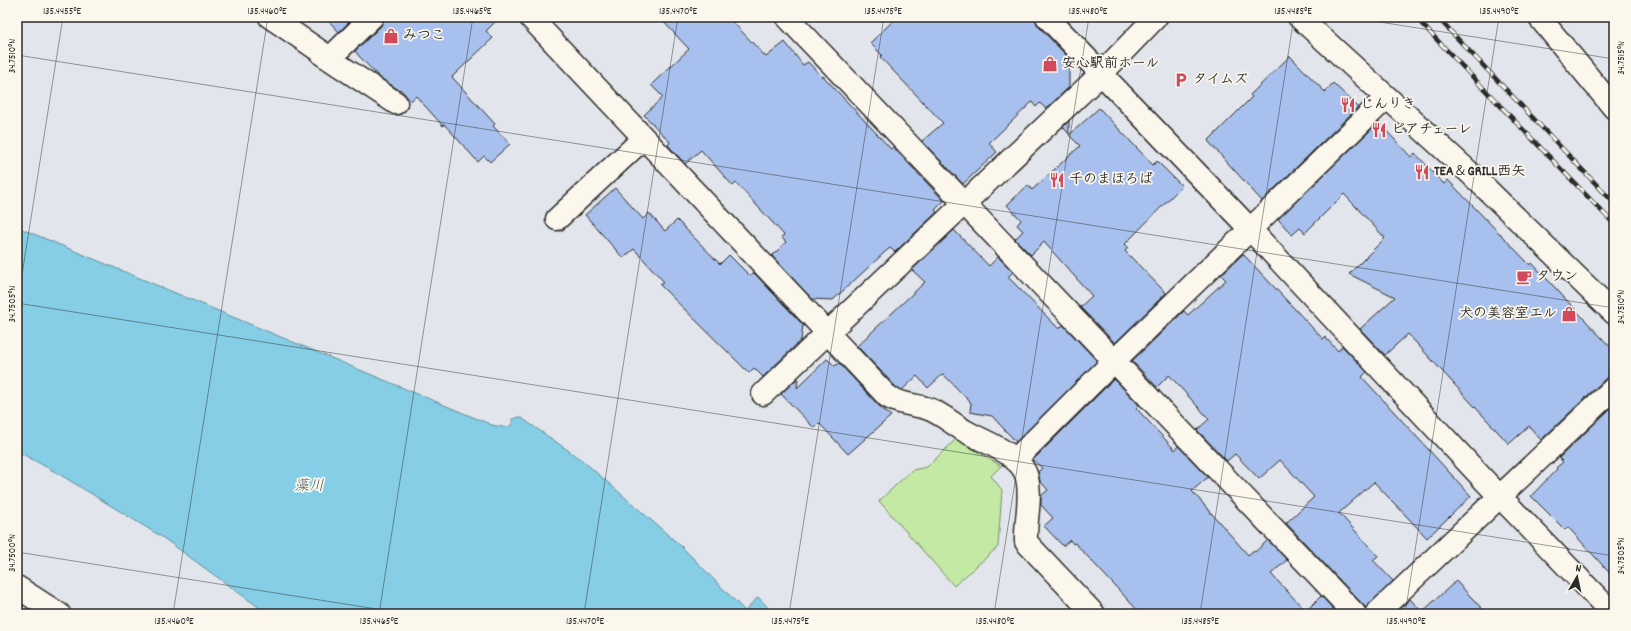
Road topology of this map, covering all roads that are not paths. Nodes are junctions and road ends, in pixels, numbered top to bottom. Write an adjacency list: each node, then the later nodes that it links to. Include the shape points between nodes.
1 (270, 17): 9 (street)
2 (372, 17): 9 (street, via 330,58)
3 (530, 17): 14 (street)
4 (787, 17): 15 (street)
5 (1047, 17): 10 (street)
6 (1156, 17): 10 (street)
7 (1299, 17): 11 (street)
8 (1539, 17): 13 (street)
9 (322, 54): 12 (street)
10 (1101, 74): 15 (street); 17 (street)
11 (1387, 97): 17 (street); 18 (street, via 1522,222)
12 (396, 103)
13 (1614, 108)
14 (644, 138): 16 (street); 19 (street)
15 (963, 204): 19 (street); 20 (street)
16 (557, 220)
17 (1251, 230): 20 (street); 24 (street)
18 (1614, 313)
19 (828, 334): 22 (street); 23 (street, via 888,397 929,409 966,432 1003,450)
20 (1114, 361): 23 (street); 28 (street)
21 (1614, 388): 24 (street)
22 (763, 394)
23 (1015, 460): 27 (street, via 1027,477 1026,542)
24 (1500, 497): 29 (street); 30 (street)
25 (17, 587): 26 (street)
26 (59, 614)
27 (1094, 614)
28 (1354, 614)
29 (1376, 614)
30 (1613, 614)

